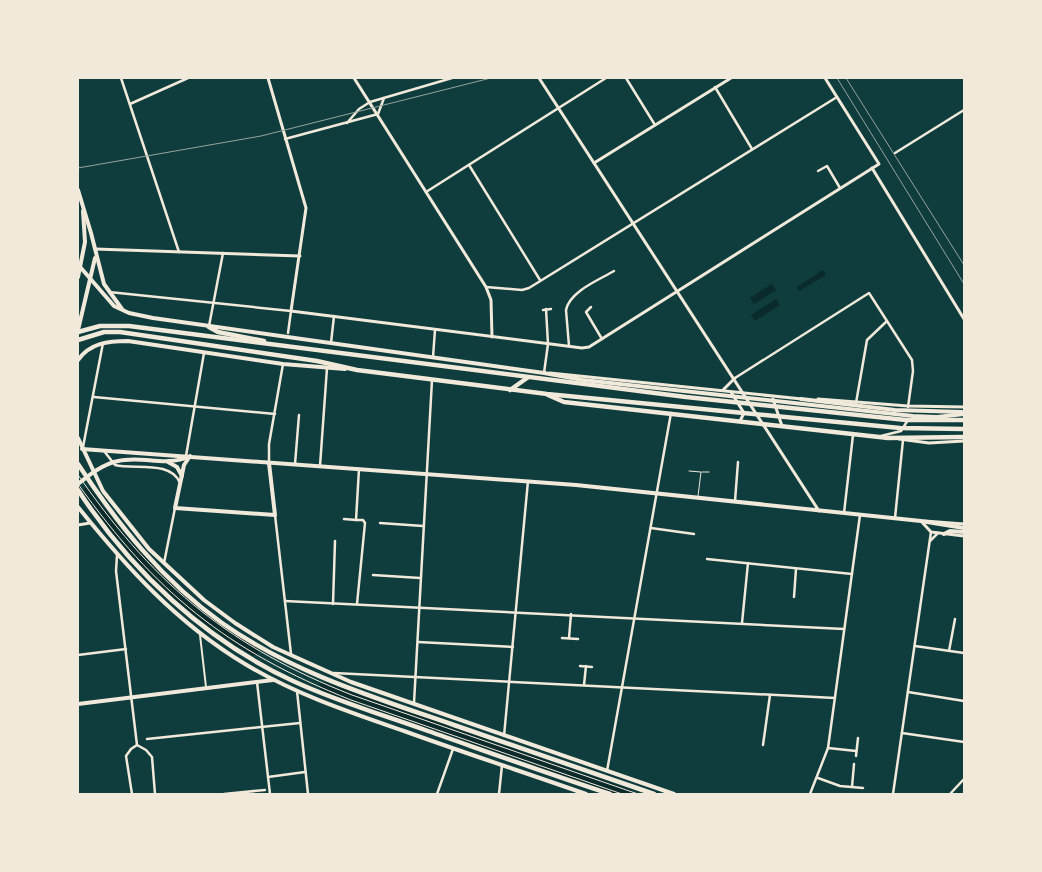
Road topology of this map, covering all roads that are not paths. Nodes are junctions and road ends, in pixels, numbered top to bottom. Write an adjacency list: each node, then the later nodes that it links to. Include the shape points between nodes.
1 (121, 78): 15 (street)
2 (188, 78): 15 (street)
3 (268, 78): 21 (street)
4 (354, 78): 14 (street)
5 (452, 78): 13 (street)
6 (539, 78): 16 (street)
7 (606, 78): 16 (street)
8 (626, 78): 20 (street)
9 (731, 78): 11 (street)
10 (825, 78): 12 (street)
11 (715, 87): 20 (street); 22 (street)
12 (837, 97): 22 (street); 26 (street, via 879,163)
13 (384, 98): 14 (street); 18 (street)
14 (370, 102): 18 (street); 19 (street, via 359,108)
15 (130, 104): 34 (street)
16 (559, 108): 24 (street); 25 (street)
17 (964, 110): 23 (street)
18 (378, 114): 19 (street); 30 (street)
19 (347, 122): 21 (street)
20 (655, 125): 24 (street)
21 (285, 139): 37 (street, via 306,208)
22 (752, 149): 32 (street)
23 (895, 153)
24 (594, 163): 32 (street)
25 (469, 165): 30 (street); 42 (street)
26 (872, 168): 28 (street); 52 (street)
27 (818, 171): 28 (street, via 826,166)
28 (840, 188): 45 (street)
29 (78, 190): 31 (main road)
30 (426, 192): 43 (street)
31 (83, 206): 33 (main road); 38 (main road, via 85,242)
32 (634, 223): 42 (street); 45 (street)
33 (95, 248): 34 (street); 36 (main road)
34 (179, 252): 35 (street)
35 (222, 253): 37 (street); 46 (street)
36 (96, 256): 41 (main road); 44 (main road)
37 (300, 256): 50 (street)
38 (81, 268): 40 (main road); 41 (main road)
39 (614, 270): 65 (street, via 574,296 568,304)
40 (78, 277)
41 (90, 280): 49 (main road, via 110,303); 56 (main road)
42 (540, 280): 43 (street, via 526,290)
43 (486, 287): 58 (street)
44 (108, 291): 46 (street); 49 (main road)
45 (678, 291): 59 (street); 74 (street)
46 (213, 303): 50 (street); 54 (street)
47 (591, 307): 59 (street, via 586,312)
48 (551, 309): 64 (street, via 545,310)
49 (124, 311): 54 (main road)
50 (291, 311): 51 (street); 57 (street)
51 (334, 315): 55 (street); 63 (street)
52 (964, 319)
53 (887, 321): 74 (street, via 869,293); 84 (street, via 867,340); 86 (street, via 913,365)
54 (209, 327): 62 (highway, via 218,332); 63 (main road)
55 (435, 329): 58 (street); 67 (street)
56 (78, 331): 62 (highway, via 114,325)
57 (288, 333)
58 (492, 337): 64 (street)
59 (602, 339): 65 (street, via 586,348)
60 (78, 340): 71 (highway, via 104,332 120,332)
61 (104, 343): 66 (main road, via 128,341); 68 (main road, via 84,351); 82 (street)
62 (278, 344): 73 (highway)
63 (331, 344): 67 (main road)
64 (548, 344): 65 (street); 72 (street)
65 (569, 347)
66 (204, 351): 69 (main road); 85 (street)
67 (433, 358): 72 (main road)
68 (78, 360)
69 (283, 364): 70 (main road); 90 (street)
70 (327, 368): 71 (main road); 112 (street)
71 (357, 370): 75 (highway)
72 (546, 373): 77 (street); 89 (main road, via 582,380 879,413 937,417)
73 (527, 378): 76 (highway); 92 (highway, via 877,418)
74 (735, 378): 77 (street); 79 (street)
75 (432, 380): 76 (highway); 117 (street)
76 (510, 390): 80 (highway)
77 (723, 391): 78 (street)
78 (730, 392): 79 (street); 93 (street, via 744,413)
79 (744, 393): 81 (street); 94 (street)
80 (547, 394): 88 (highway, via 564,402); 96 (highway, via 900,428)
81 (775, 396): 83 (street); 95 (street)
82 (94, 397): 85 (street); 104 (street)
83 (800, 399): 84 (street); 89 (main road, via 895,410)
84 (856, 402): 86 (street)
85 (194, 406): 90 (street); 106 (street)
86 (908, 406): 87 (street); 98 (street, via 909,419 905,428)
87 (964, 407)
88 (671, 413): 93 (highway); 124 (street)
89 (964, 413)
90 (275, 414): 109 (street)
91 (298, 415): 111 (street)
92 (964, 420)
93 (740, 421): 94 (highway)
94 (765, 424): 95 (highway); 129 (street)
95 (782, 426): 97 (highway)
96 (964, 429)
97 (853, 433): 98 (highway); 130 (street)
98 (879, 436): 100 (highway)
99 (78, 438): 104 (main road)
100 (888, 438): 101 (highway); 102 (street)
101 (964, 438)
102 (903, 440): 103 (street); 134 (street)
103 (964, 442)
104 (82, 449): 105 (main road); 153 (main road, via 103,491)
105 (104, 450): 106 (main road); 122 (street, via 115,465 170,471)
106 (188, 456): 107 (main road); 109 (main road); 119 (main road)
107 (165, 461): 119 (main road, via 177,467); 121 (main road, via 118,460)
108 (738, 462): 126 (street)
109 (269, 463): 111 (main road); 131 (main road)
110 (78, 464): 234 (highway, via 119,524 156,565 221,622 271,653 304,671 362,694)
111 (294, 464): 112 (main road)
112 (320, 466): 113 (main road)
113 (359, 469): 117 (main road); 135 (street)
114 (689, 471): 115 (lane)
115 (701, 472): 116 (lane); 125 (lane)
116 (709, 472)
117 (427, 474): 120 (main road); 141 (street)
118 (78, 475): 233 (lane, via 121,534 175,591 212,622 275,661 352,695)
119 (182, 476): 122 (main road)
120 (528, 481): 124 (main road); 163 (street)
121 (78, 484): 232 (lane, via 107,525 171,594 209,625 272,664 351,700)
122 (180, 484): 128 (main road)
123 (78, 490): 231 (highway, via 135,565 217,636 259,664 333,698)
124 (657, 493): 125 (main road); 142 (street)
125 (698, 497): 126 (main road)
126 (734, 501): 129 (main road)
127 (78, 507): 137 (main road)
128 (175, 508): 131 (main road); 153 (street)
129 (819, 510): 130 (main road)
130 (844, 513): 132 (main road)
131 (275, 515): 159 (street)
132 (860, 515): 134 (main road); 155 (street)
133 (344, 519): 135 (street)
134 (895, 519): 136 (main road)
135 (356, 520): 161 (street, via 365,523)
136 (921, 521): 139 (street); 143 (street); 144 (main road)
137 (90, 523): 140 (street); 150 (main road)
138 (380, 524): 141 (street)
139 (964, 524)
140 (78, 525)
141 (423, 526): 157 (street)
142 (650, 528): 146 (street); 165 (street)
143 (931, 532): 145 (street); 149 (street)
144 (964, 532): 147 (main road)
145 (938, 533): 147 (street); 149 (street)
146 (694, 534)
147 (944, 534)
148 (335, 541): 160 (street)
149 (930, 541): 174 (street)
150 (117, 555): 169 (main road, via 144,585); 176 (street, via 116,571)
151 (707, 559): 152 (street)
152 (748, 563): 154 (street); 167 (street)
153 (164, 564): 180 (main road, via 235,623)
154 (796, 568): 155 (street); 158 (street)
155 (852, 574): 168 (street)
156 (374, 575): 157 (street)
157 (420, 578): 162 (street)
158 (794, 597)
159 (285, 601): 160 (street); 180 (street)
160 (333, 604): 161 (street)
161 (357, 605): 162 (street)
162 (420, 608): 163 (street); 173 (street)
163 (516, 612): 164 (street); 175 (street)
164 (571, 614): 165 (street); 171 (street)
165 (635, 617): 167 (street); 190 (street)
166 (955, 619): 177 (street)
167 (742, 623): 168 (street)
168 (844, 629): 196 (street)
169 (200, 632): 186 (main road, via 241,662); 191 (street)
170 (562, 638): 171 (street)
171 (569, 638): 172 (street)
172 (578, 639)
173 (418, 642): 175 (street); 185 (street)
174 (915, 646): 177 (street); 193 (street)
175 (513, 647): 188 (street)
176 (126, 649): 179 (street); 195 (street)
177 (949, 651): 178 (street)
178 (964, 653)
179 (78, 655)
180 (291, 656): 184 (main road)
181 (580, 666): 182 (street)
182 (586, 666): 183 (street); 189 (street)
183 (592, 666)
184 (327, 673): 185 (street); 199 (main road)
185 (416, 677): 188 (street); 199 (street)
186 (273, 680): 187 (main road); 192 (main road)
187 (257, 682): 191 (main road); 201 (street)
188 (510, 682): 189 (street); 203 (street)
189 (584, 685): 190 (street)
190 (622, 687): 194 (street); 215 (street)
191 (206, 688): 195 (main road)
192 (297, 691): 200 (street); 210 (main road)
193 (908, 692): 197 (street); 202 (street)
194 (770, 694): 196 (street); 207 (street)
195 (131, 698): 198 (main road); 208 (street)
196 (835, 698): 209 (street)
197 (964, 701)
198 (78, 704)
199 (414, 704): 203 (main road)
200 (300, 722): 201 (street); 216 (street)
201 (262, 727): 205 (street); 217 (street)
202 (902, 732): 206 (street); 237 (street)
203 (504, 736): 215 (main road)
204 (858, 738): 211 (street)
205 (147, 739)
206 (964, 742)
207 (763, 745)
208 (138, 746): 223 (street, via 126,756); 224 (street, via 152,757)
209 (828, 748): 211 (street); 218 (street)
210 (454, 749): 214 (main road); 228 (street)
211 (856, 751): 212 (street)
212 (856, 756)
213 (854, 764): 220 (street)
214 (502, 765): 229 (street); 230 (main road)
215 (607, 771): 235 (main road)
216 (305, 772): 217 (street); 227 (street)
217 (268, 777): 226 (street)
218 (818, 778): 220 (street); 236 (street)
219 (964, 779): 238 (street)
220 (852, 787): 221 (street)
221 (863, 788)
222 (264, 790): 225 (street)
223 (132, 794)
224 (156, 794)
225 (224, 794)
226 (270, 794)
227 (308, 794)
228 (437, 794)
229 (499, 794)
230 (586, 794)
231 (610, 794)
232 (622, 794)
233 (638, 794)
234 (654, 794)
235 (674, 794)
236 (810, 794)
237 (892, 794)
238 (950, 794)

